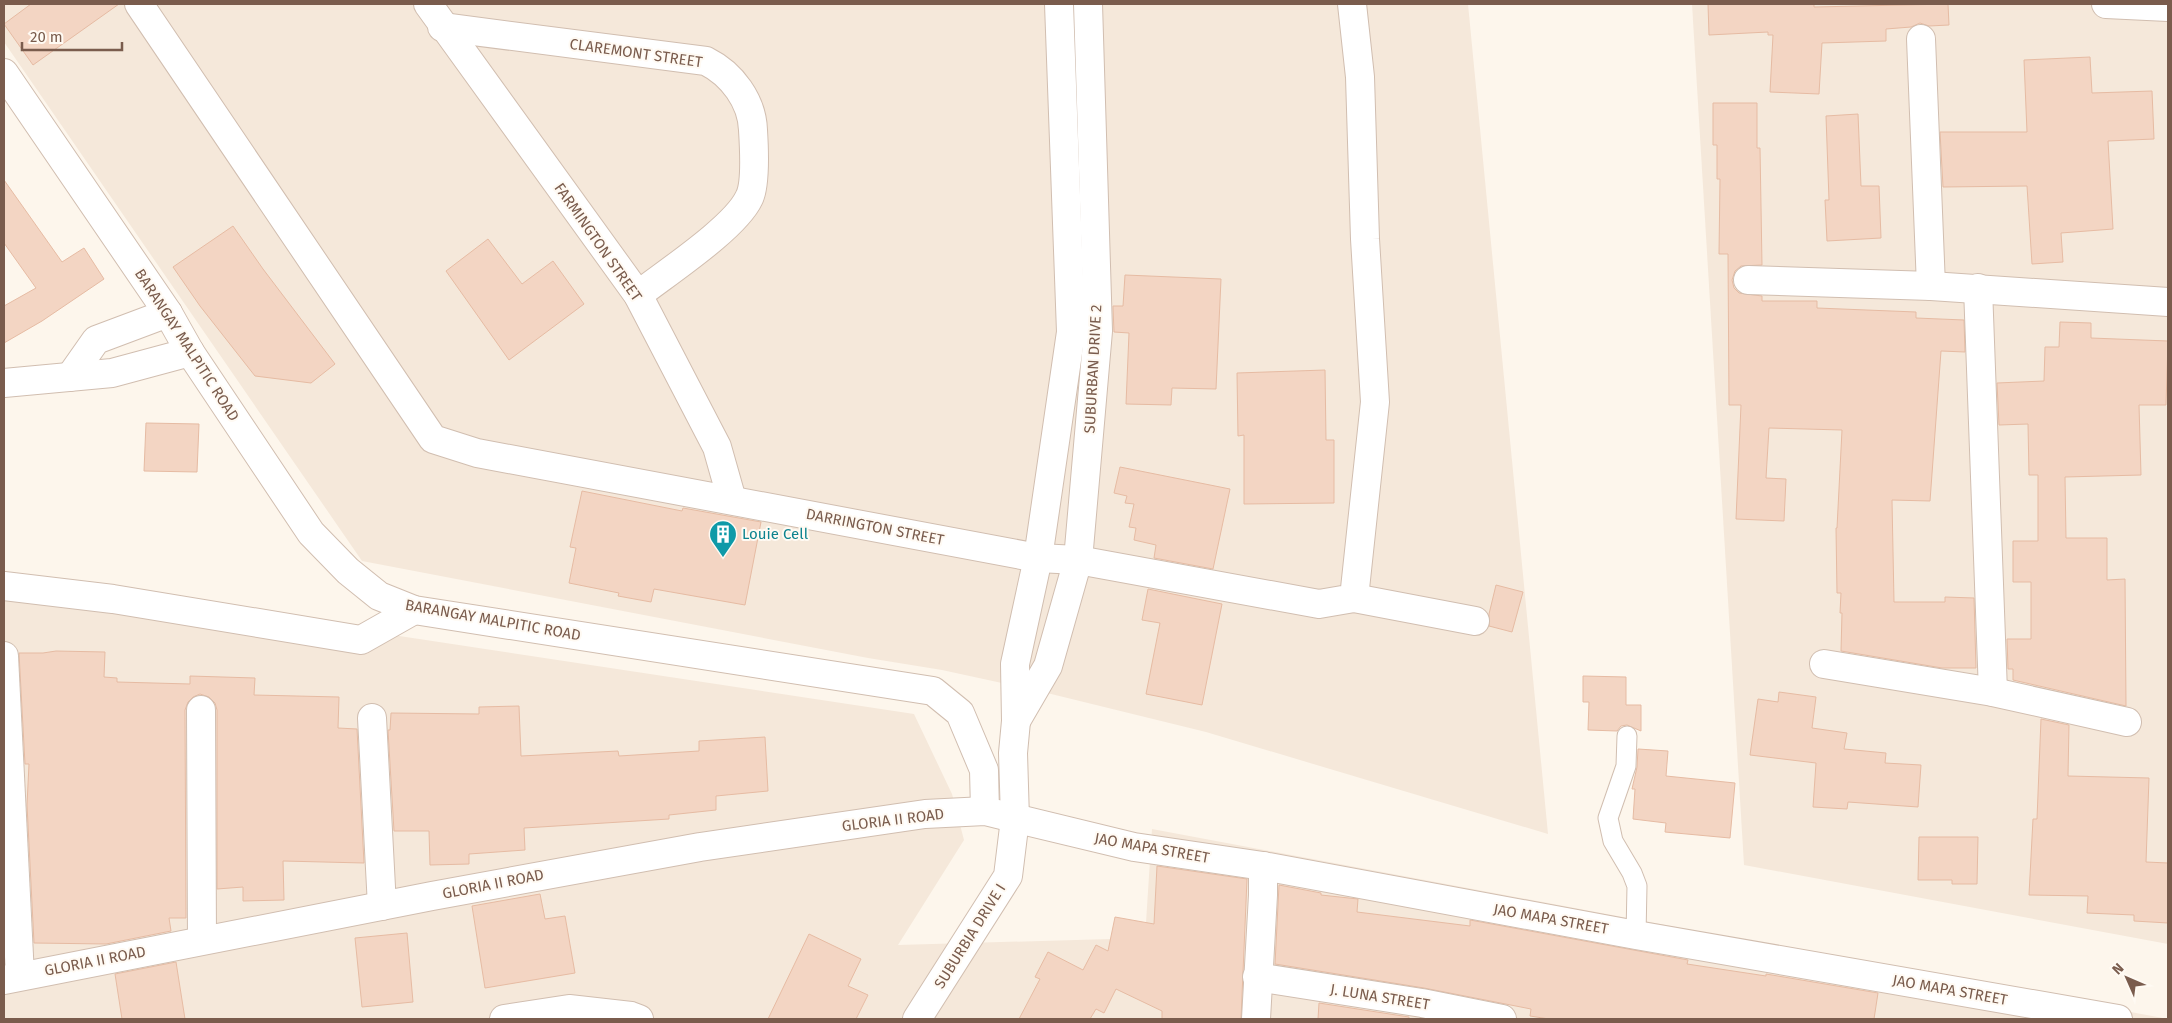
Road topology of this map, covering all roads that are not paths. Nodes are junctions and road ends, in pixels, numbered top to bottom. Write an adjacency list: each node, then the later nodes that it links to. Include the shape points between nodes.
1 (139, 4): 22 (street, DARRINGTON STREET, via 433,439 477,453)
2 (428, 4): 8 (street, FARMINGTON STREET)
3 (1059, 4): 23 (street, SUBURBAN DRIVE 2, via 1071,332)
4 (1088, 4): 24 (street, SUBURBAN DRIVE 2, via 1098,331)
5 (1352, 4): 26 (street, via 1360,77 1375,402)
6 (2106, 4): 7 (street)
7 (2168, 7)
8 (442, 27): 14 (street, FARMINGTON STREET); 14 (street, CLAREMONT STREET, via 706,61 721,69 734,82 753,118 755,155 750,198 729,224)
9 (1921, 39): 12 (street)
10 (4, 73): 16 (street, BARANGAY MALPITIC ROAD)
11 (1748, 280): 12 (street)
12 (1931, 286): 13 (street)
13 (1978, 288): 15 (street); 31 (street)
14 (638, 295): 22 (street, FARMINGTON STREET, via 717,447)
15 (2168, 302)
16 (168, 313): 17 (street); 18 (street, BARANGAY MALPITIC ROAD)
17 (112, 334): 19 (street); 20 (street, via 96,340)
18 (190, 352): 19 (street); 27 (street, BARANGAY MALPITIC ROAD, via 311,533 348,572 379,596)
19 (134, 367): 20 (street, via 112,373)
20 (70, 377): 21 (street)
21 (4, 383)
22 (732, 500): 23 (street, DARRINGTON STREET)
23 (1038, 558): 24 (street, DARRINGTON STREET); 34 (street, SUBURBAN DRIVE 2, via 1015,664)
24 (1078, 560): 26 (street, DARRINGTON STREET, via 1319,604); 34 (street, SUBURBAN DRIVE 2, via 1048,666)
25 (4, 586): 27 (street, via 113,599 360,640)
26 (1354, 598): 28 (street)
27 (414, 610): 37 (street, BARANGAY MALPITIC ROAD, via 933,690 960,713 984,770)
28 (1475, 621)
29 (4, 656): 44 (street)
30 (1824, 664): 31 (street)
31 (1993, 692): 35 (street)
32 (201, 710): 42 (street)
33 (372, 718): 40 (street)
34 (1016, 720): 38 (street, SUBURBAN DRIVE 2, via 1013,753)
35 (2127, 722)
36 (1627, 736): 41 (lane, via 1626,766 1608,818 1613,840 1637,886)
37 (986, 811): 38 (street, JAO MAPA STREET); 40 (street, GLORIA II ROAD, via 925,814 700,847)
38 (1015, 819): 39 (street, JAO MAPA STREET, via 1134,848); 48 (street, SUBURBIA DRIVE I, via 1005,881)
39 (1262, 866): 41 (street, JAO MAPA STREET); 43 (street)
40 (382, 906): 42 (street, GLORIA II ROAD)
41 (1636, 935): 51 (street, JAO MAPA STREET)
42 (202, 940): 44 (street, GLORIA II ROAD)
43 (1257, 977): 45 (street, J. LUNA STREET); 49 (street)
44 (12, 978)
45 (1421, 1011): 50 (street, J. LUNA STREET)
46 (504, 1019): 47 (street, via 569,1009)
47 (639, 1019)
48 (917, 1019)
49 (1256, 1019)
50 (1502, 1019)
51 (2118, 1019)

